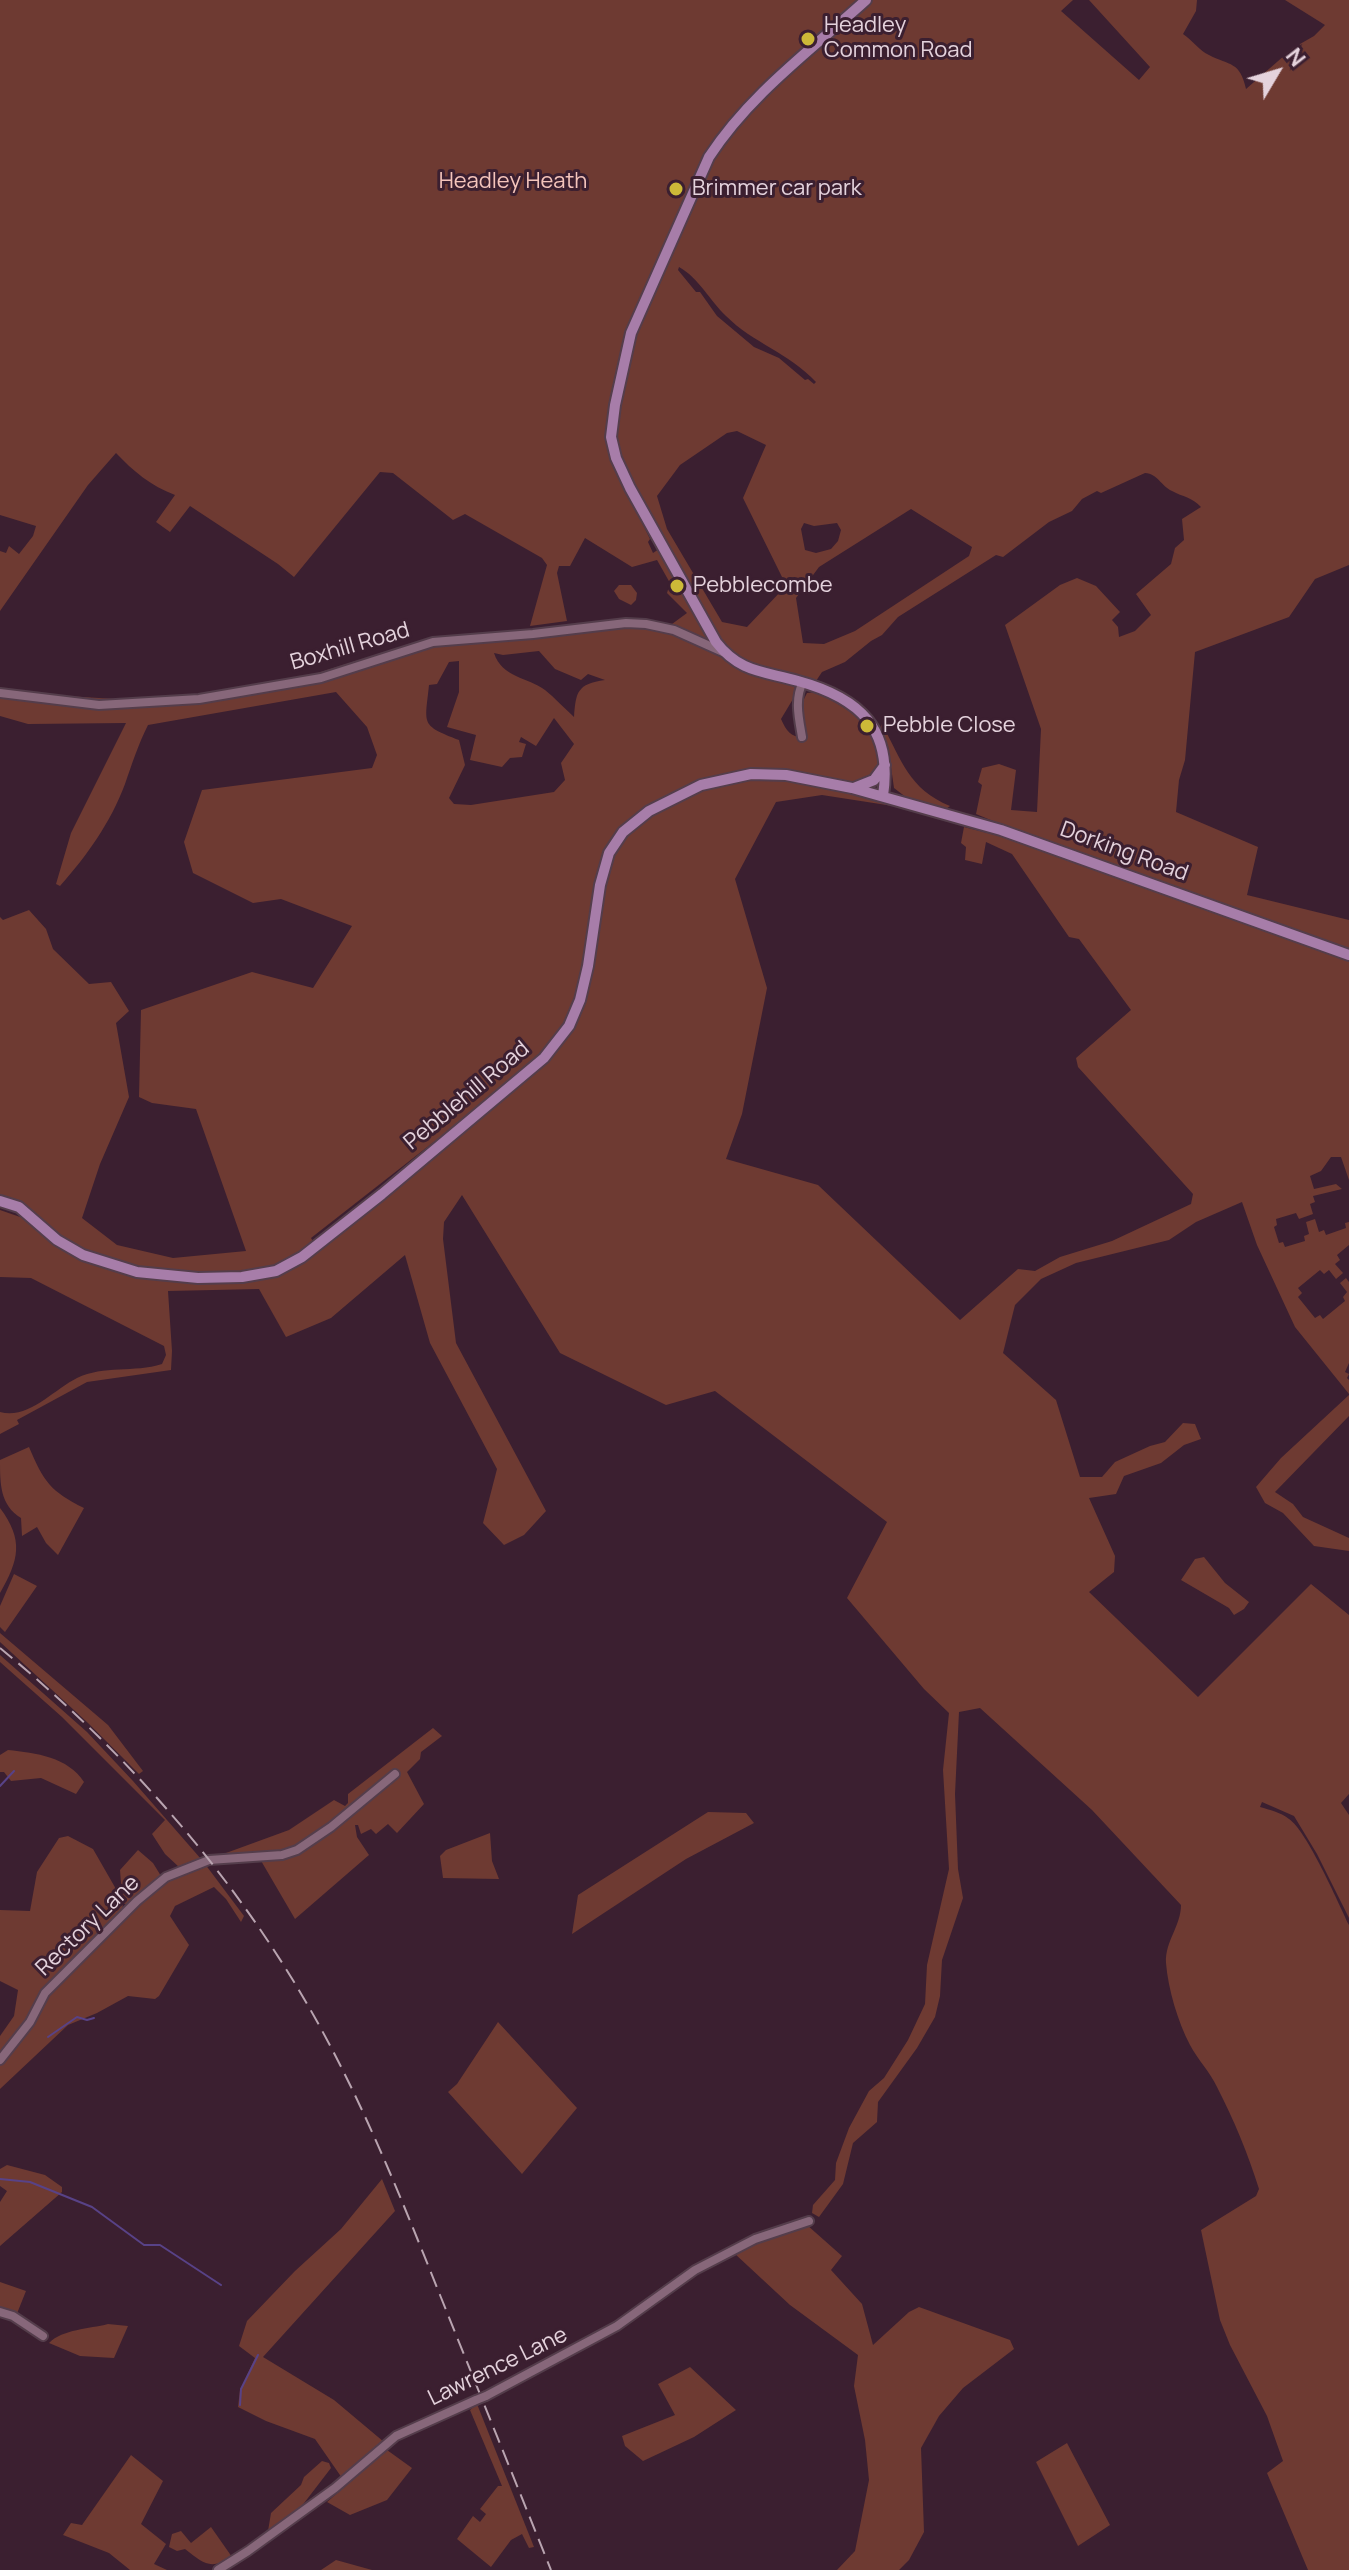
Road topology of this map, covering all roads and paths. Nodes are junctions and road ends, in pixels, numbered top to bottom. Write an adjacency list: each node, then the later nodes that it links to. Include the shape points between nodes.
1 (866, 0): 2 (main road, via 762,92 724,134 631,333 612,418 613,447)
2 (709, 640): 3 (main road, via 749,669); 4 (street, Boxhill Road, via 626,623 433,642 321,678 199,699 99,705)
3 (803, 682): 5 (street, via 798,693); 6 (main road, via 847,701 866,716)
4 (0, 693)
5 (802, 737)
6 (886, 764): 7 (main road, via 874,780); 8 (main road)
7 (852, 788): 8 (main road, Pebblehill Road); 10 (main road, Pebblehill Road, via 786,775 740,776 701,785 649,811 623,832 609,853 600,885 580,1000 569,1026 544,1058 382,1194 276,1271 198,1278 137,1272 83,1255 19,1207)
8 (883, 796): 9 (main road, Dorking Road, via 1023,837)
9 (1349, 955)
10 (0, 1201)
11 (395, 1774): 12 (street, Rectory Lane, via 297,1850 209,1860 166,1877 45,1993)
12 (0, 2060)
13 (809, 2221): 16 (street, Lawrence Lane, bridge, via 755,2239 695,2270 617,2326 486,2396 396,2436 335,2488)
14 (0, 2312): 15 (street)
15 (43, 2336)
16 (218, 2570)

